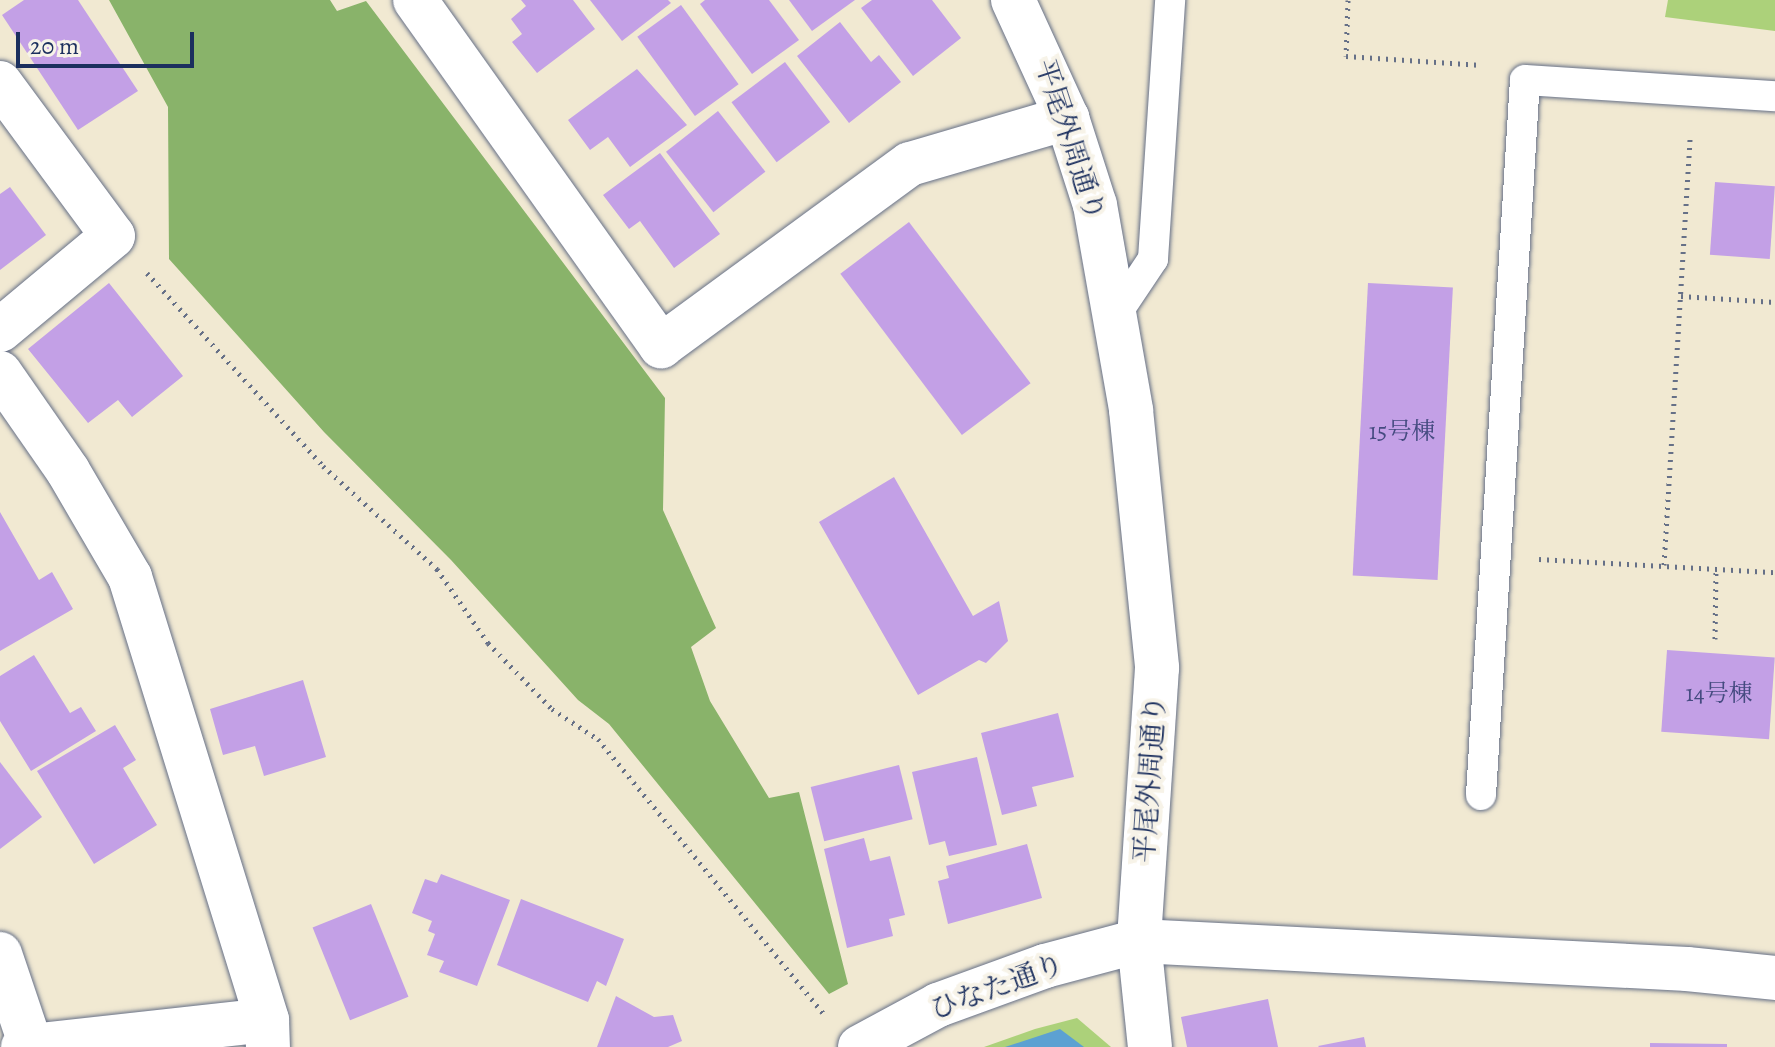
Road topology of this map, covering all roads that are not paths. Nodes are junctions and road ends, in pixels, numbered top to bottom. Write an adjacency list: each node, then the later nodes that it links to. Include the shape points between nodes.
1 (415, 0): 6 (street, via 661,346 910,164)
2 (1013, 0): 6 (street, 平尾外周通り)
3 (1170, 0): 7 (lane, via 1153,259)
4 (0, 83): 8 (street, via 113,236)
5 (1775, 96): 10 (lane, via 1525,80)
6 (1067, 118): 7 (street, 平尾外周通り, via 1095,205)
7 (1117, 313): 11 (street, 平尾外周通り, via 1157,668)
8 (0, 330)
9 (0, 373): 14 (street, via 68,471 130,577)
10 (1481, 795)
11 (1139, 941): 13 (street); 15 (street, ひなた通り, via 1045,966); 17 (street, 平尾外周通り)
12 (0, 954): 16 (street)
13 (1775, 978)
14 (268, 1034): 16 (street)
15 (844, 1034)
16 (27, 1046)
17 (1150, 1047)

